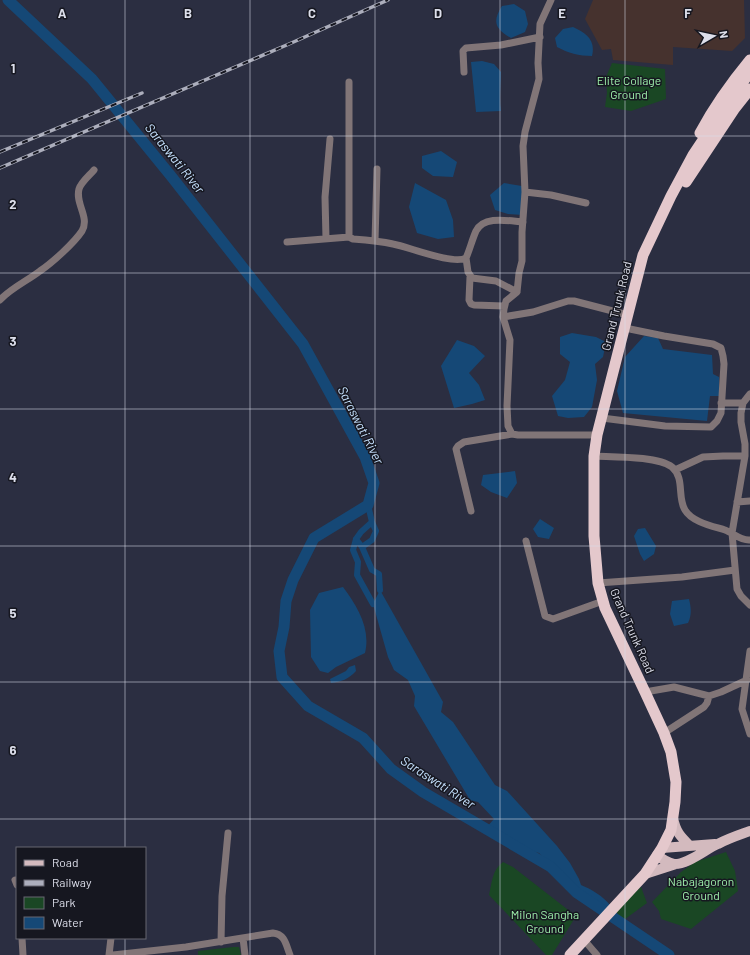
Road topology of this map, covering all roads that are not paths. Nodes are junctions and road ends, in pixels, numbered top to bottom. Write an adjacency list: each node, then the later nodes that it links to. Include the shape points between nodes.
1 (551, 0): 2 (street, via 540,24)
2 (540, 38): 5 (street, via 466,48 463,51); 14 (street, via 539,79 523,146)
3 (750, 52): 10 (highway, via 716,98)
4 (750, 60): 9 (highway, via 733,81)
5 (464, 72)
6 (750, 72): 9 (highway)
7 (349, 82): 18 (street)
8 (750, 89): 16 (highway)
9 (715, 113): 10 (highway); 16 (highway)
10 (706, 122): 22 (highway, via 676,176 652,228)
11 (330, 139): 19 (street, via 325,197)
12 (377, 169): 20 (street)
13 (94, 170): 26 (street, via 79,191 85,220 81,232 49,264)
14 (525, 192): 15 (street); 17 (street)
15 (586, 203)
16 (663, 213): 22 (highway, Grand Trunk Road)
17 (524, 222): 23 (street, via 485,222 477,230); 25 (street)
18 (349, 237): 19 (street); 20 (street)
19 (326, 239): 21 (street)
20 (375, 241): 23 (street, via 455,260)
21 (287, 242)
22 (643, 255): 28 (highway, Grand Trunk Road)
23 (466, 258): 24 (street)
24 (470, 277): 25 (street, via 496,281); 27 (street, via 472,305)
25 (517, 292): 27 (street)
26 (0, 300)
27 (504, 306): 29 (street)
28 (628, 315): 29 (street, via 574,300 533,312); 30 (highway, Grand Trunk Road)
29 (503, 317): 35 (street, via 510,340 507,406 508,426)
30 (625, 328): 32 (street, via 713,344 720,348 724,364); 34 (highway, Grand Trunk Road)
31 (750, 394): 33 (street)
32 (721, 403): 33 (street); 34 (street, via 721,413 711,427 665,426)
33 (743, 403): 37 (street, via 741,422)
34 (602, 418): 36 (highway, Grand Trunk Road)
35 (512, 434): 36 (street); 43 (street, via 464,442 456,449)
36 (597, 435): 38 (highway, Grand Trunk Road)
37 (748, 444): 39 (street)
38 (594, 456): 40 (street, via 661,461); 48 (highway, Grand Trunk Road, via 594,536)
39 (745, 456): 40 (street, via 703,457); 42 (street)
40 (675, 470): 44 (street, via 680,481 682,503 688,514)
41 (750, 501): 42 (street)
42 (737, 502): 44 (street)
43 (471, 511)
44 (732, 533): 45 (street, via 739,538); 47 (street)
45 (750, 540)
46 (526, 541): 49 (street, via 546,616 553,619)
47 (735, 570): 48 (street); 50 (street, via 737,588)
48 (598, 583): 49 (highway, Grand Trunk Road)
49 (603, 601): 53 (highway, Grand Trunk Road)
50 (750, 605)
51 (750, 651): 52 (street)
52 (747, 680): 54 (street); 56 (street, via 742,709)
53 (645, 692): 54 (street, via 674,687); 55 (highway, Grand Trunk Road)
54 (709, 696): 55 (street, via 704,707)
55 (664, 733): 57 (highway, Grand Trunk Road, via 671,752 675,776)
56 (750, 734)
57 (673, 818): 61 (main road, via 678,833); 62 (highway, Grand Trunk Road, via 671,830)
58 (750, 831): 60 (main road)
59 (228, 833): 69 (street)
60 (717, 844): 61 (main road); 63 (main road)
61 (690, 846): 62 (main road)
62 (660, 851): 63 (main road, via 669,863); 64 (highway, Grand Trunk Road)
63 (678, 864): 64 (main road)
64 (645, 874): 68 (highway, Grand Trunk Road)
65 (243, 938): 69 (street); 74 (street); 75 (street, via 273,933 281,935)
66 (22, 939): 71 (street)
67 (111, 939): 72 (street)
68 (584, 940): 76 (highway, Grand Trunk Road); 77 (street)
69 (221, 942): 70 (street)
70 (187, 951): 73 (street)
71 (23, 955)
72 (109, 955)
73 (113, 955)
74 (245, 955)
75 (290, 955)
76 (570, 955)
77 (598, 955)

